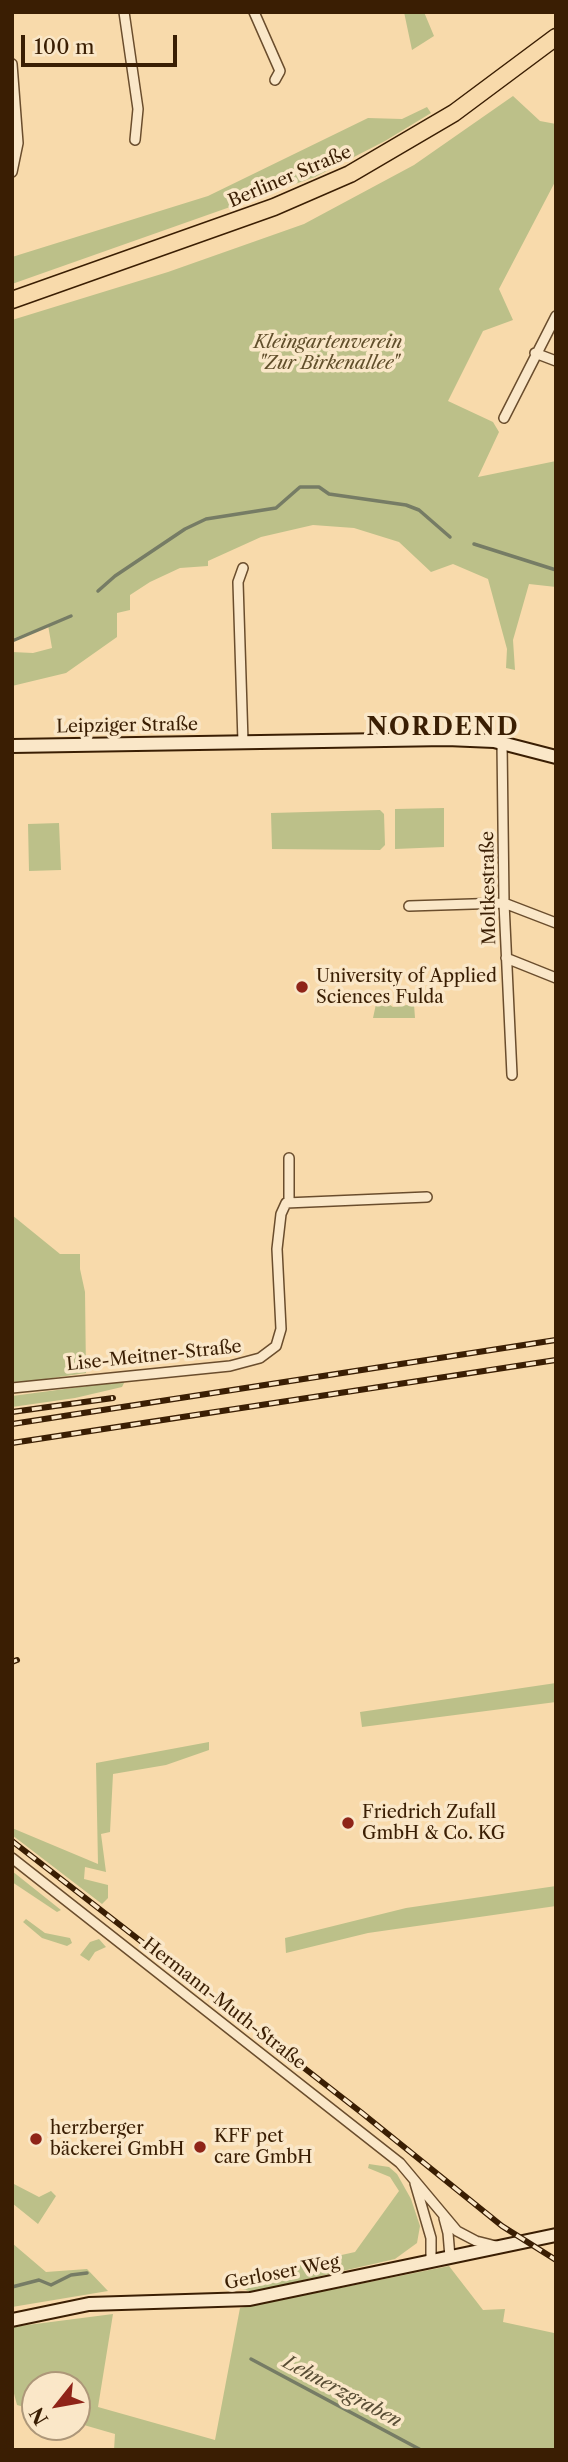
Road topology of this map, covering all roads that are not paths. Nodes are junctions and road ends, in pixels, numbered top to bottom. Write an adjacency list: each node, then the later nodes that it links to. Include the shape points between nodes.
1 (124, 12): 6 (street, via 138,109)
2 (254, 12): 5 (street, via 280,71)
3 (556, 37): 8 (highway, Berliner Straße, via 454,113 350,174 274,207)
4 (12, 64): 7 (street, via 18,143)
5 (275, 80)
6 (135, 139)
7 (12, 172)
8 (12, 300)
9 (556, 316): 10 (street)
10 (535, 352): 11 (street); 12 (street)
11 (556, 361)
12 (504, 418)
13 (243, 568): 14 (street, via 239,582)
14 (243, 742): 15 (street, Leipziger Straße, via 447,738); 16 (street, Leipziger Straße)
15 (502, 743): 17 (street, Leipziger Straße); 18 (street, Moltkestraße)
16 (12, 746)
17 (556, 757)
18 (504, 903): 19 (street); 20 (street); 21 (street, Moltkestraße)
19 (410, 906)
20 (556, 923)
21 (506, 958): 22 (street); 23 (street, Moltkestraße)
22 (556, 978)
23 (512, 1075)
24 (289, 1158): 26 (street, Lise-Meitner-Straße)
25 (427, 1197): 26 (street)
26 (287, 1202): 27 (street, Lise-Meitner-Straße, via 277,1249 281,1329 276,1346 260,1358 230,1366)
27 (12, 1388)
28 (12, 1858): 29 (street, Hermann-Muth-Straße)
29 (414, 2178): 30 (street, Hermann-Muth-Straße); 34 (street, via 431,2238)
30 (442, 2212): 32 (street, Hermann-Muth-Straße, via 457,2231); 33 (street, Hermann-Muth-Straße)
31 (556, 2235): 32 (street, Gerloser Weg)
32 (500, 2247): 33 (street, Gerloser Weg)
33 (450, 2257): 34 (street, Gerloser Weg)
34 (431, 2261): 35 (street, Gerloser Weg, via 229,2302 89,2304)
35 (12, 2320)

